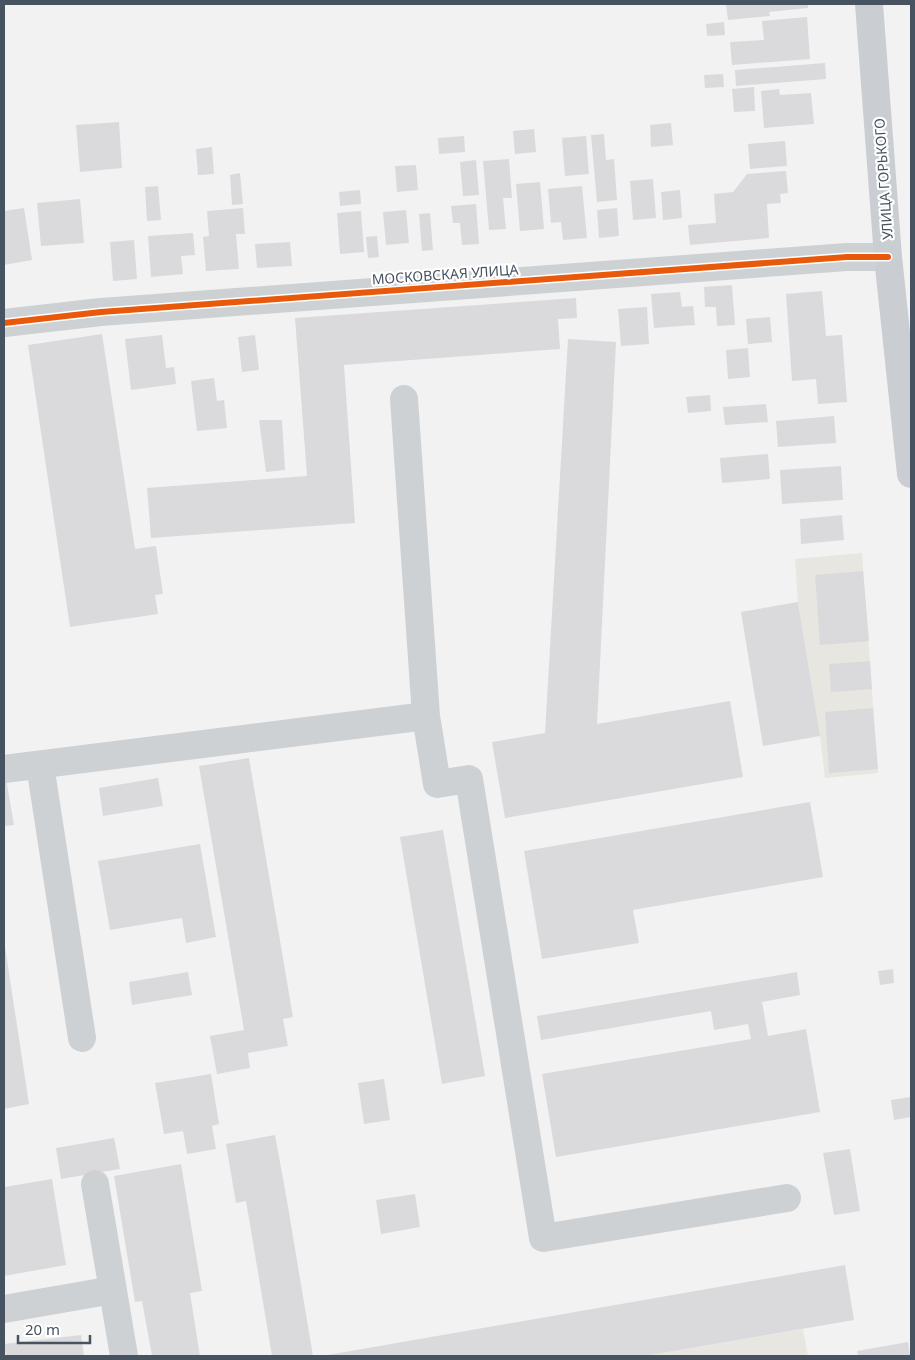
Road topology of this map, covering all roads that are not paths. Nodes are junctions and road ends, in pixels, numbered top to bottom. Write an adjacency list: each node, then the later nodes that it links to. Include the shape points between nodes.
1 (869, 4): 2 (main road, УЛИЦА ГОРЬКОГО)
2 (888, 257): 3 (main road, УЛИЦА ГОРЬКОГО); 4 (street, МОСКОВСКАЯ УЛИЦА, via 847,257 101,312)
3 (902, 300): 6 (main road, УЛИЦА ГОРЬКОГО)
4 (4, 323)
5 (404, 399): 7 (street)
6 (911, 474)
7 (426, 716): 8 (street); 12 (street, via 437,784 469,779 544,1238)
8 (40, 765): 9 (street); 10 (street)
9 (4, 770)
10 (82, 1038)
11 (95, 1184): 13 (street)
12 (787, 1198)
13 (113, 1290): 14 (street); 15 (street)
14 (4, 1309)
15 (124, 1356)

